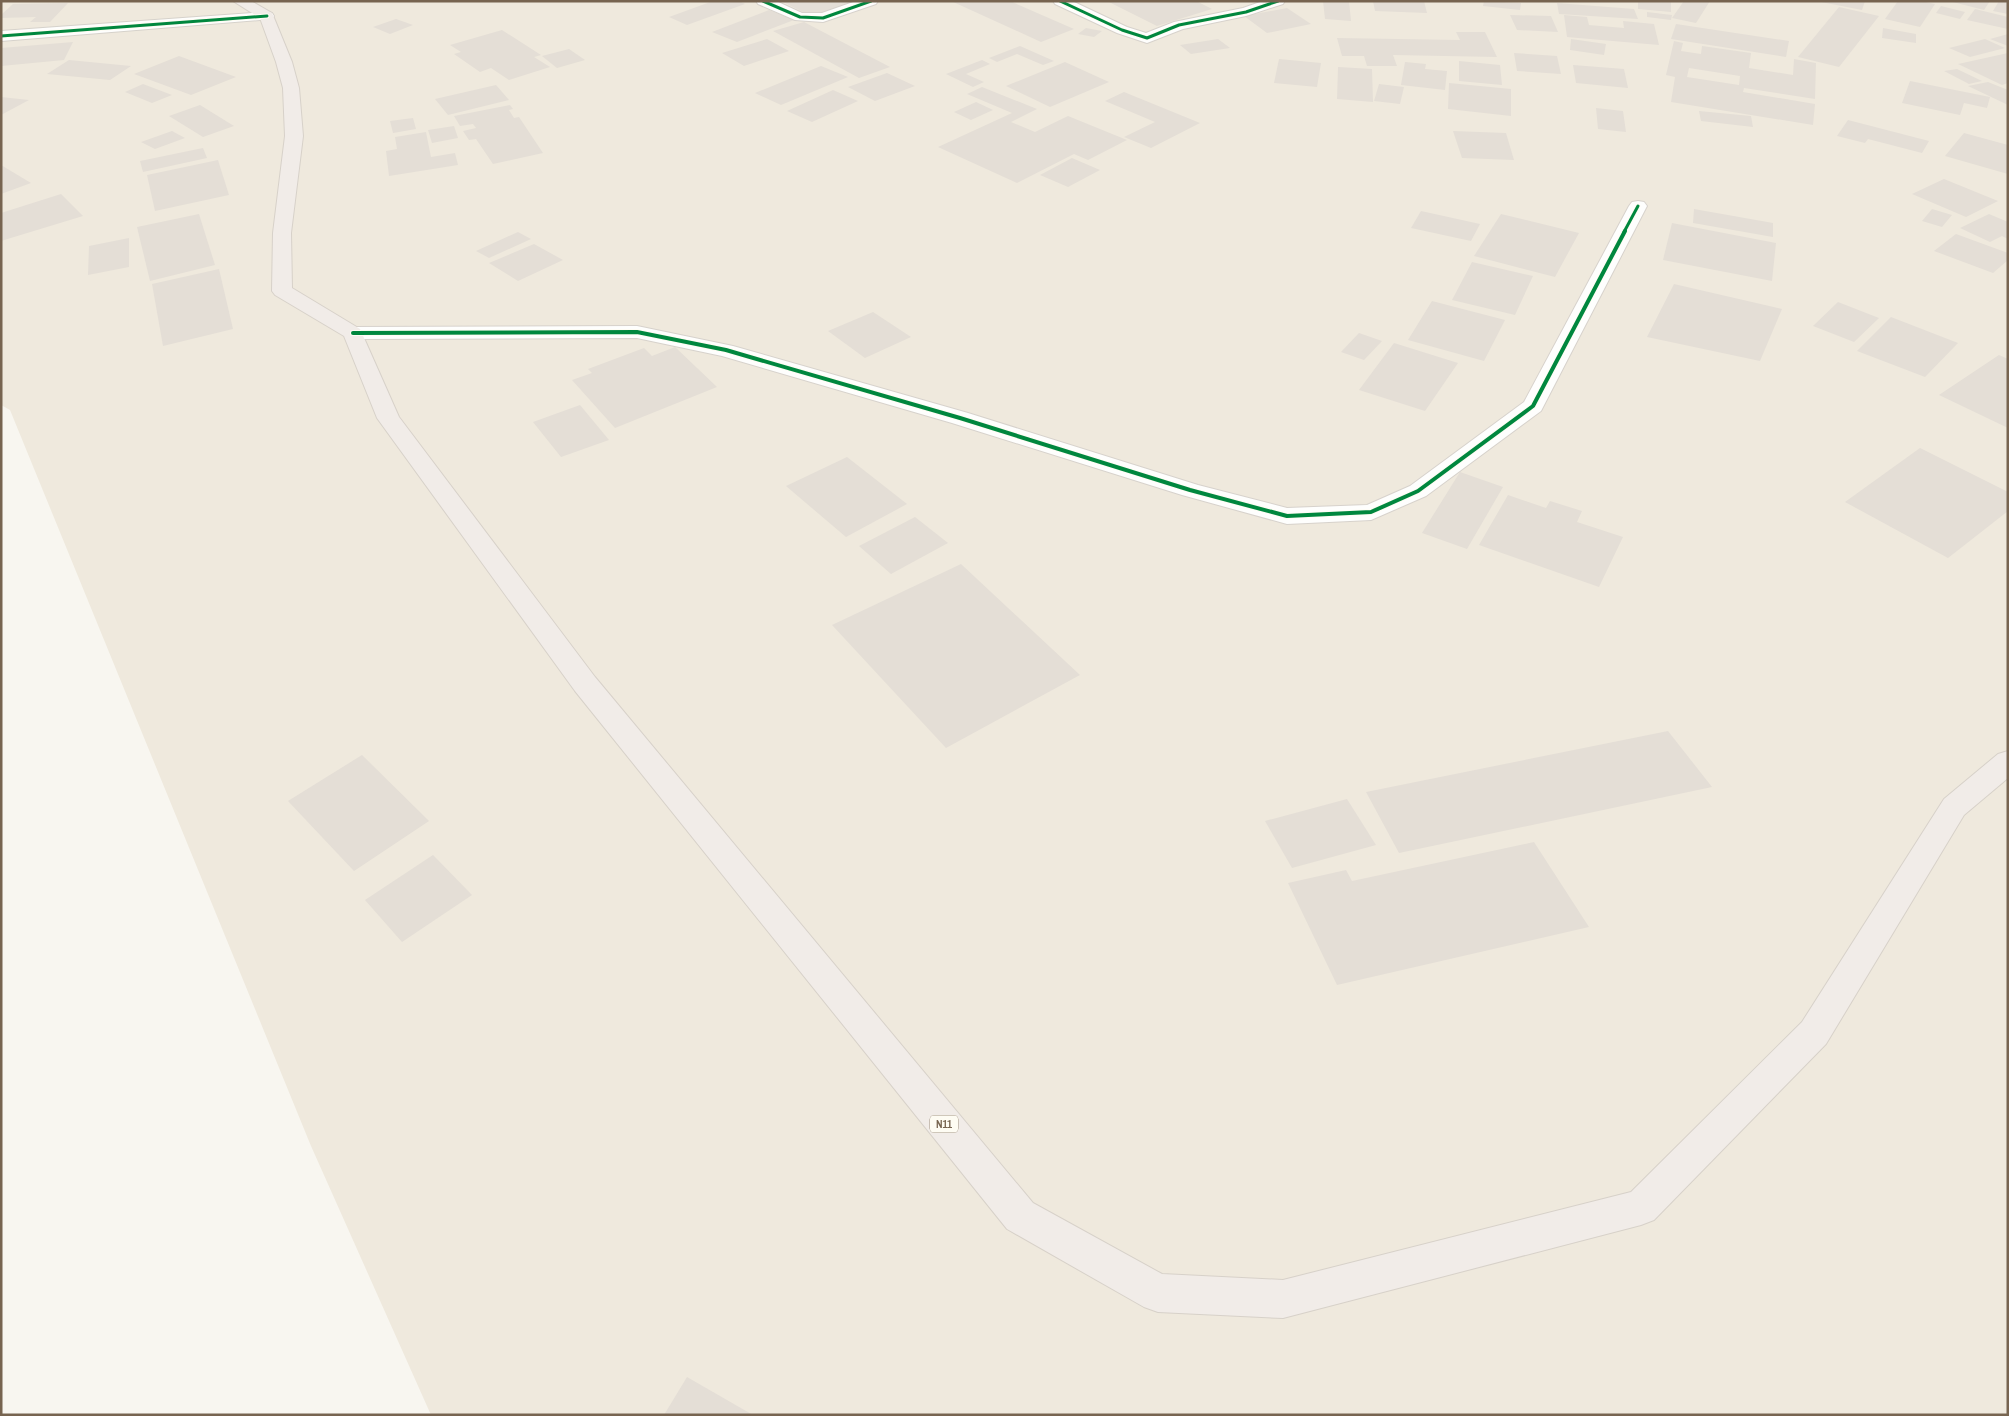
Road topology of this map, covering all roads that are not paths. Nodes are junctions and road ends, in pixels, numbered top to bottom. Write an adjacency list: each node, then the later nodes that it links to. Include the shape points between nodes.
1 (240, 1): 6 (highway)
2 (763, 1): 3 (street, via 800,17 823,18)
3 (871, 1)
4 (1060, 1): 5 (street, via 1122,30 1148,38 1179,25 1246,12)
5 (1278, 1)
6 (267, 16): 7 (street); 9 (highway, via 291,88 294,136 282,233 282,291)
7 (1, 36)
8 (1638, 206): 9 (street, via 1533,406 1418,491 1371,512 1287,516 1190,490 726,350 637,332)
9 (353, 333): 10 (highway, N11, via 388,418 585,684 1020,1216 1158,1293 1284,1299 1641,1207 1814,1034 1954,807)
10 (2008, 762)

